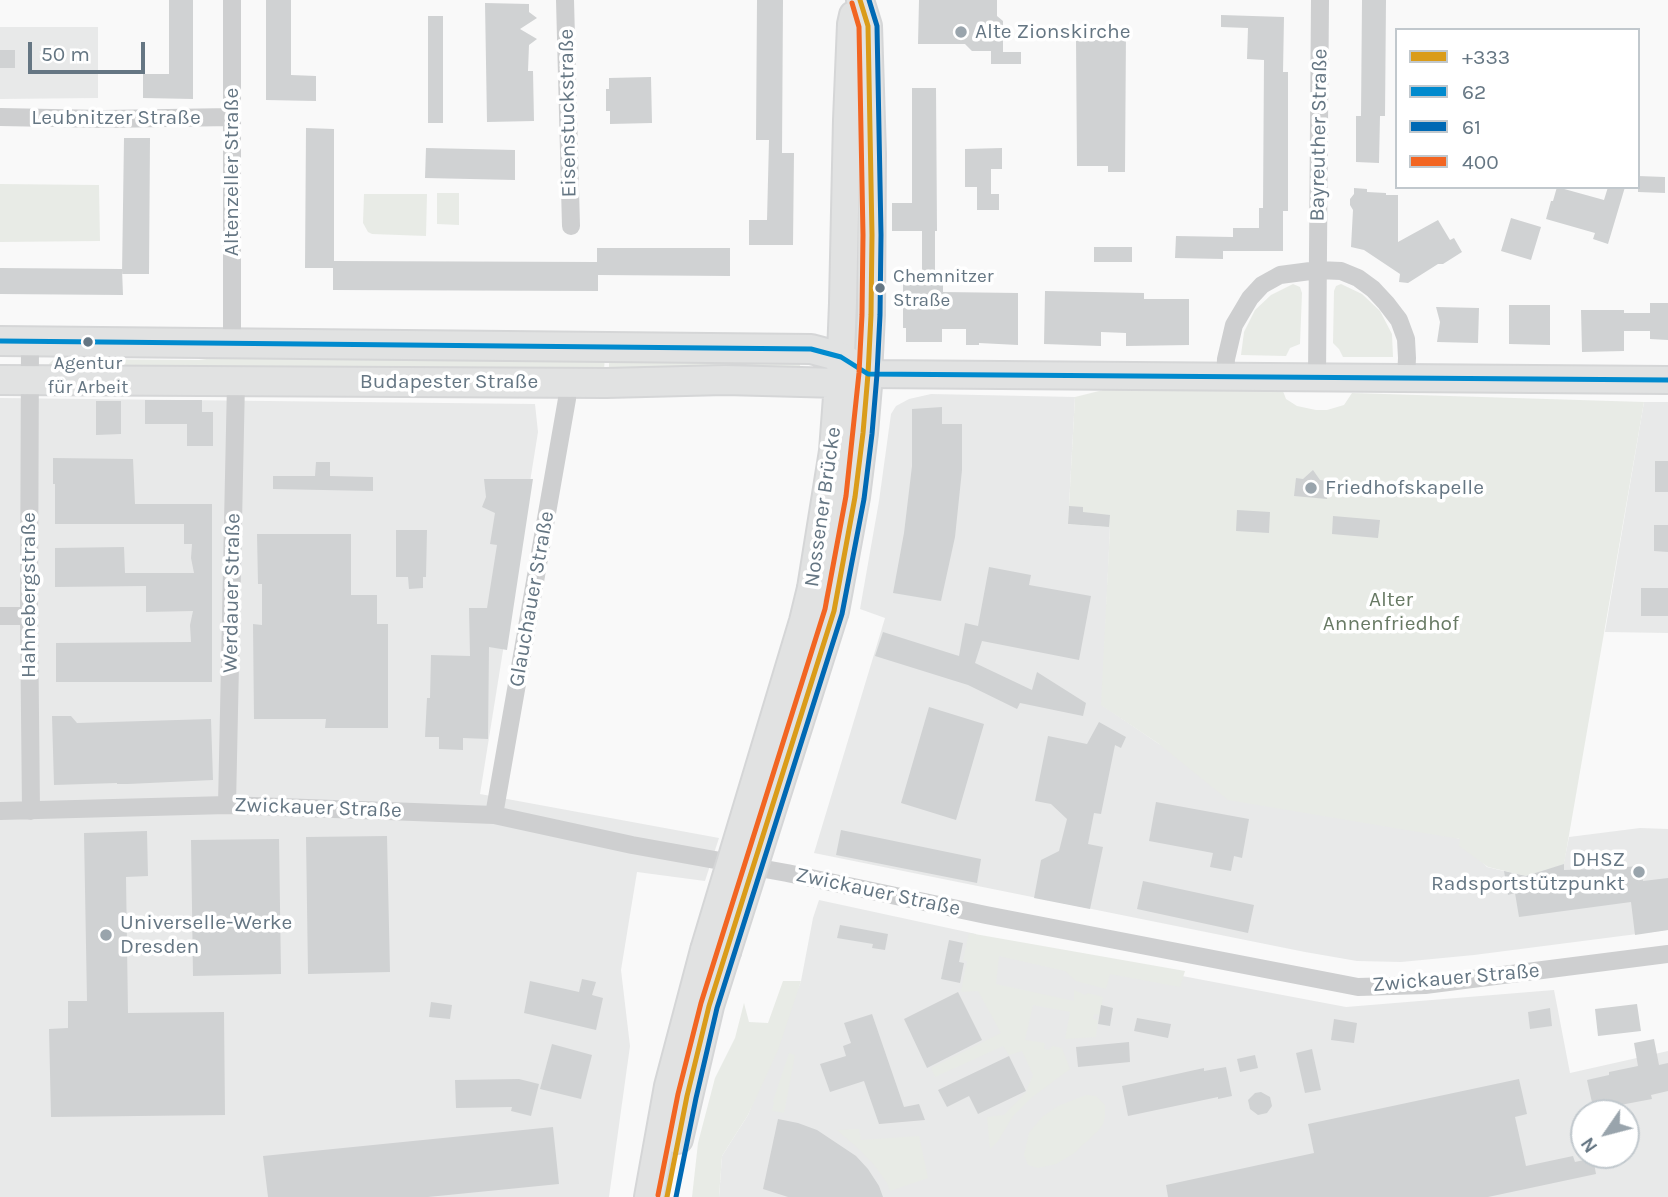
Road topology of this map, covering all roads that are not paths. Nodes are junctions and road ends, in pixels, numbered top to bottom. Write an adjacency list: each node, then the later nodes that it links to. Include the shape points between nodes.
1 (232, 0): 6 (street, Altenzeller Straße)
2 (565, 0): 7 (street, Eisenstuckstraße)
3 (858, 0): 12 (street, via 851,24); 13 (street, via 868,26 872,154)
4 (1321, 0): 8 (street, Bayreuther Straße)
5 (0, 117): 6 (street, Leubnitzer Straße)
6 (232, 117): 11 (street, Altenzeller Straße)
7 (571, 226)
8 (1318, 270): 14 (street, via 1280,275 1250,298 1234,325); 15 (street, Bayreuther Straße); 16 (street, via 1341,271 1357,278 1386,303 1406,339)
9 (0, 341): 10 (main road, Budapester Straße)
10 (30, 342): 11 (main road, Budapester Straße); 18 (street)
11 (232, 343): 12 (main road, Budapester Straße, via 811,349)
12 (840, 370): 13 (main road, Budapester Straße); 21 (main road, Budapester Straße, via 725,380); 22 (main road, Nossener Brücke, via 825,511)
13 (867, 374): 14 (street); 22 (main road, Nossener Brücke, via 855,497)
14 (1226, 377): 15 (street)
15 (1317, 377): 16 (street)
16 (1406, 378): 19 (street)
17 (0, 380): 18 (main road, Budapester Straße)
18 (29, 380): 20 (main road, Budapester Straße); 24 (street, Hahnebergstraße)
19 (1668, 380)
20 (236, 382): 21 (main road, Budapester Straße); 25 (street, Werdauer Straße)
21 (568, 382): 28 (street, Glauchauer Straße)
22 (825, 591): 29 (main road, Nossener Brücke, bridge, via 804,621)
23 (0, 616): 24 (street)
24 (29, 617): 27 (street, Hahnebergstraße)
25 (227, 805): 27 (street, Zwickauer Straße); 28 (street, Zwickauer Straße)
26 (0, 811): 27 (street, Zwickauer Straße)
27 (32, 811)
28 (494, 815): 30 (street, Zwickauer Straße, via 1358,986 1425,985)
29 (715, 951): 31 (main road, Nossener Brücke, via 669,1086); 32 (main road, Nossener Brücke, via 709,1006)
30 (1668, 954)
31 (649, 1197)
32 (667, 1197)

